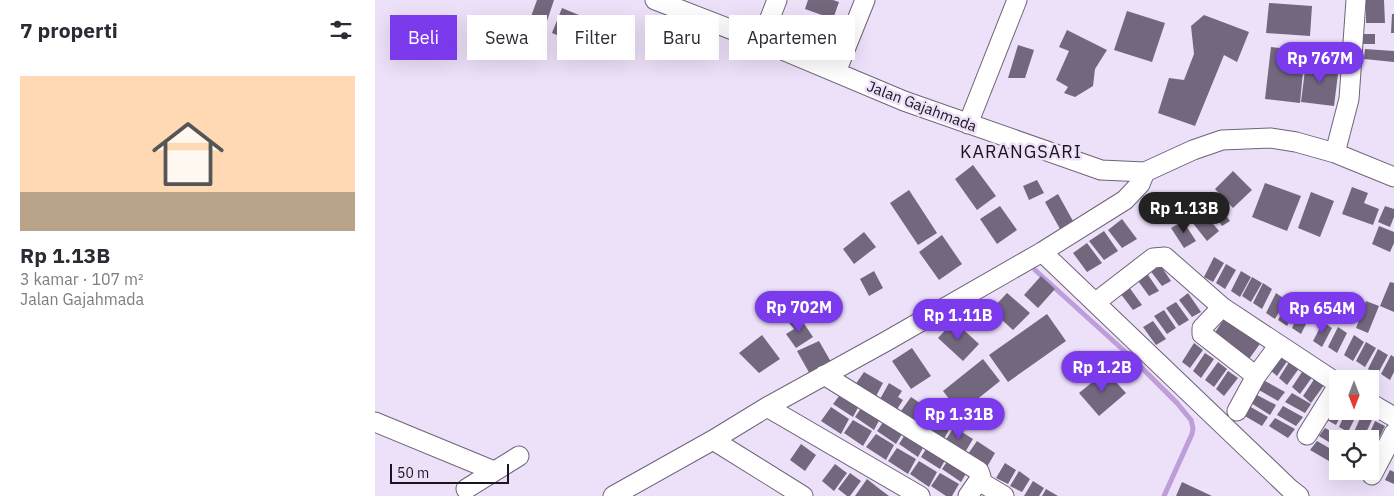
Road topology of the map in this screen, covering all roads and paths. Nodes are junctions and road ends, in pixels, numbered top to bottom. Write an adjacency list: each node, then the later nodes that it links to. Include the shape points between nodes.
1 (655, 0): 7 (street, Jalan Gajahmada)
2 (777, 0): 6 (street)
3 (865, 0): 9 (street)
4 (1017, 0): 10 (street)
5 (1356, 0): 11 (street, via 1349,99)
6 (771, 15)
7 (729, 29)
8 (807, 60): 9 (street, Jalan Gajahmada)
9 (836, 72): 10 (street, Jalan Gajahmada)
10 (968, 124): 12 (street, Jalan Gajahmada, via 1101,170)
11 (1335, 153): 12 (street, Jalan Gajahmada, via 1270,138 1222,140); 13 (street, Jalan Gajahmada)
12 (1145, 172): 14 (street, via 1140,184 1125,200)
13 (1394, 177)
14 (1043, 252): 15 (street); 18 (street)
15 (1095, 302): 16 (street, via 1153,258 1165,256); 39 (street)
16 (1222, 307): 17 (street); 19 (street, via 1202,328 1202,334)
17 (1279, 346): 19 (street); 20 (street)
18 (824, 375): 22 (street); 33 (street, via 979,471 981,477)
19 (1256, 376): 24 (street)
20 (1329, 377)
21 (1329, 400): 28 (street)
22 (767, 407): 29 (street); 37 (street)
23 (1379, 408): 25 (street)
24 (1237, 411)
25 (1394, 417)
26 (376, 425): 32 (street)
27 (1394, 433): 31 (street)
28 (1307, 436)
29 (713, 440): 35 (street); 36 (street)
30 (519, 456): 32 (street)
31 (1379, 462)
32 (494, 471): 34 (street)
33 (974, 488): 38 (street)
34 (463, 494)
35 (613, 496)
36 (803, 496)
37 (920, 496)
38 (1003, 496)
39 (1299, 496)

